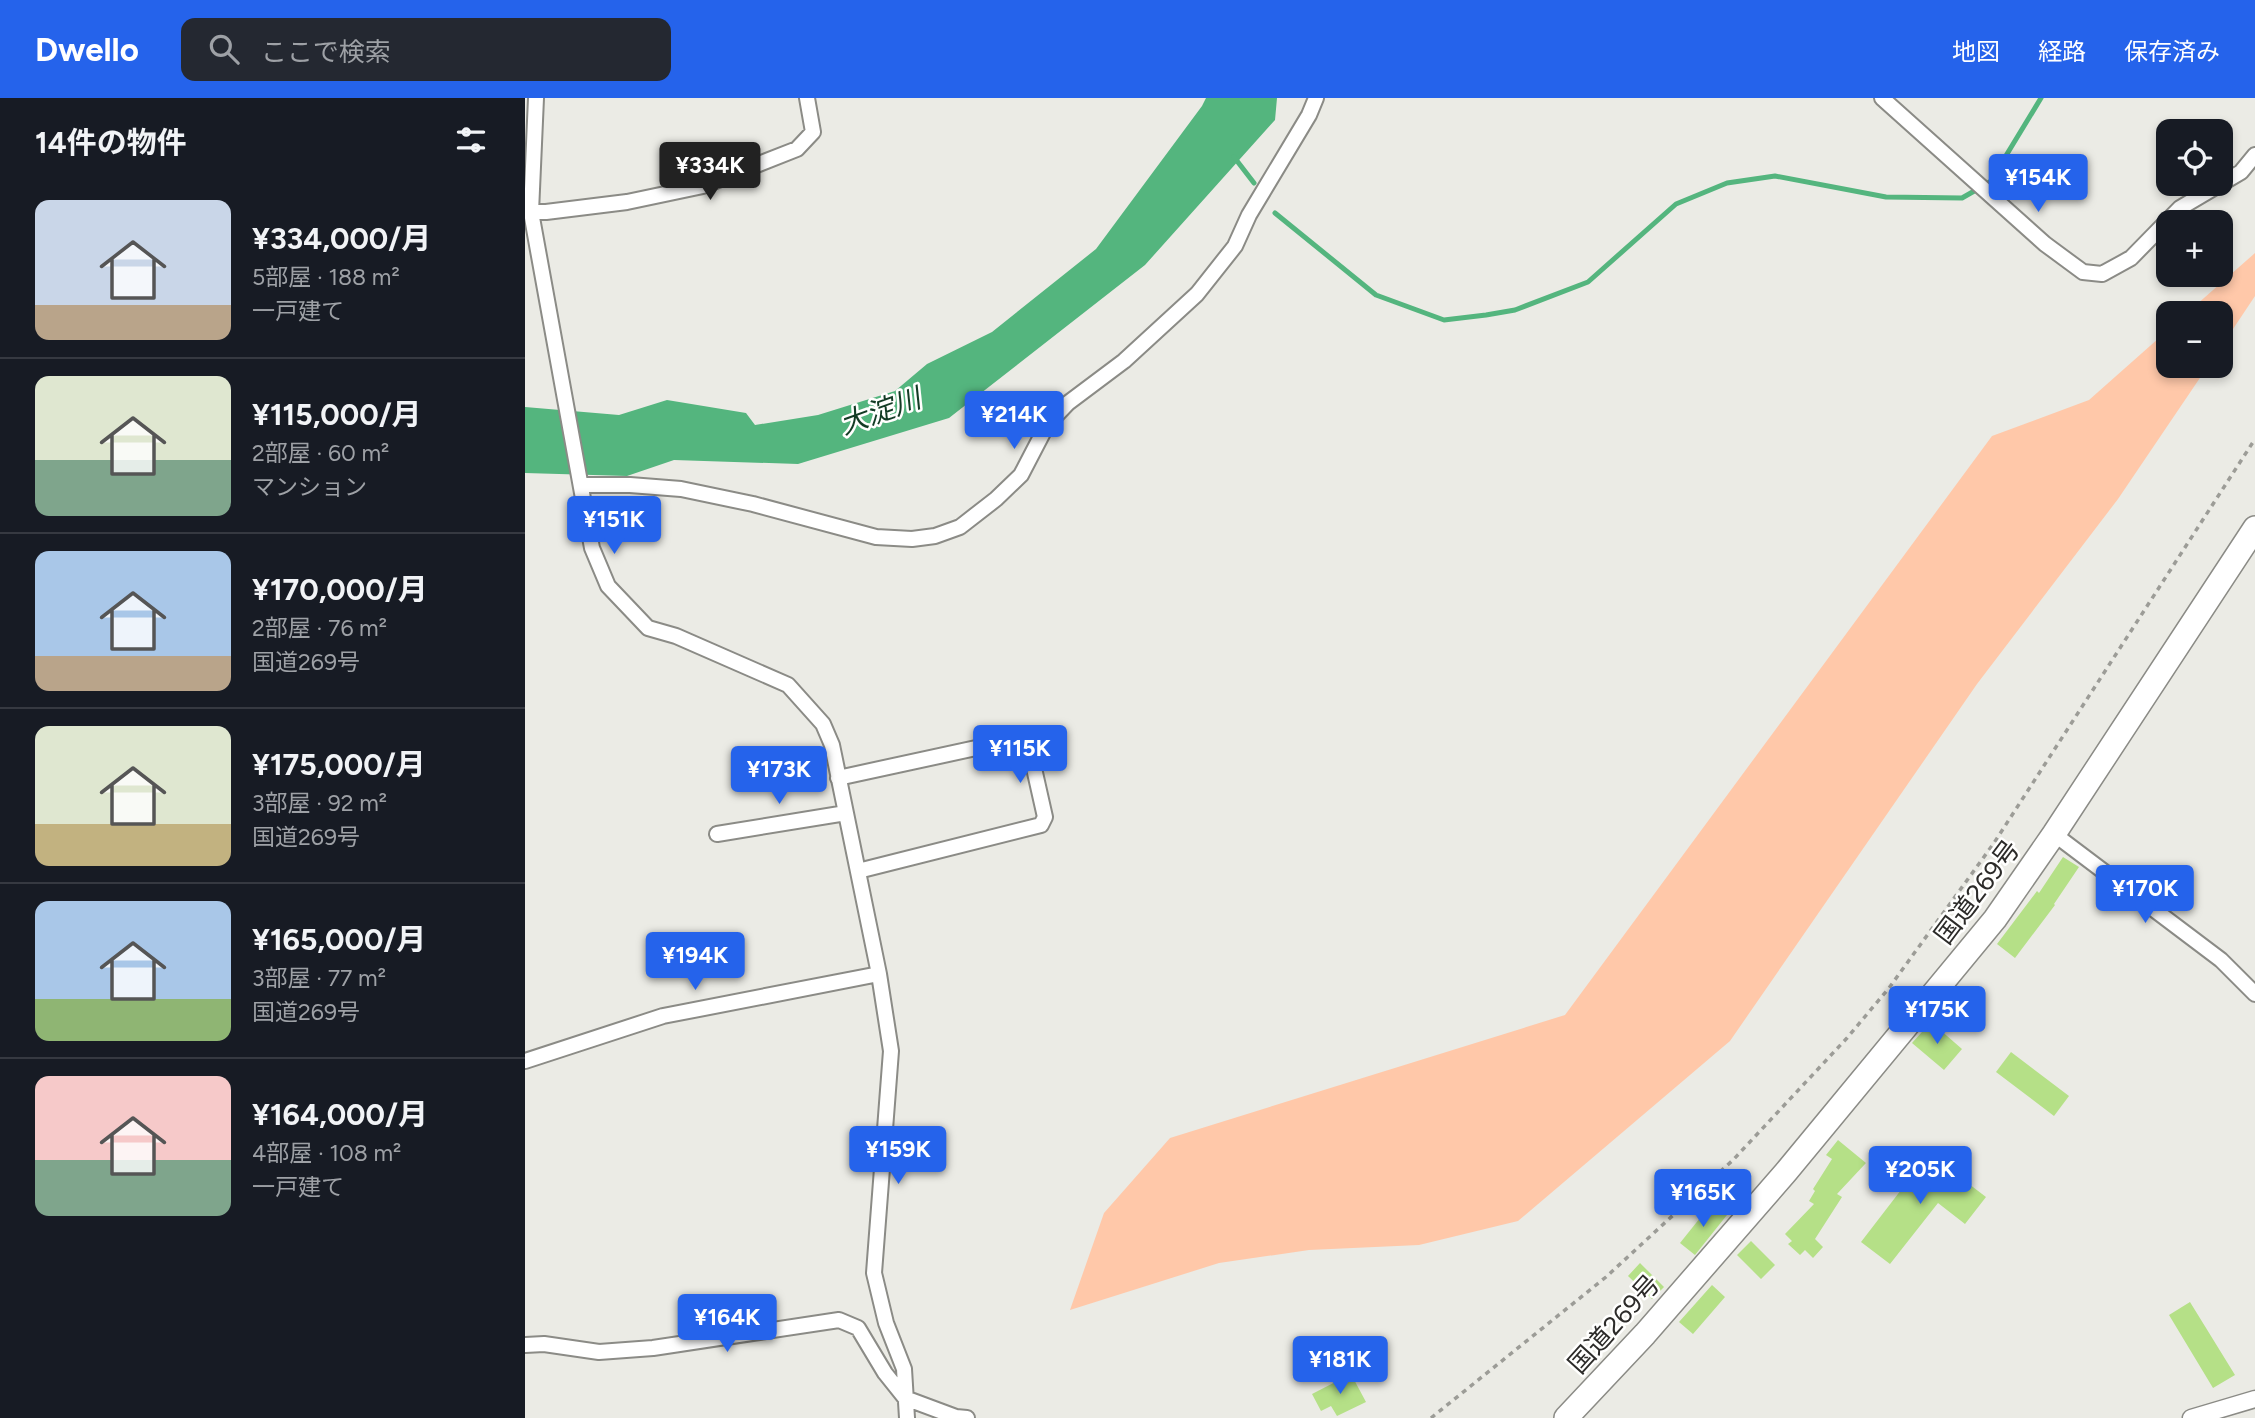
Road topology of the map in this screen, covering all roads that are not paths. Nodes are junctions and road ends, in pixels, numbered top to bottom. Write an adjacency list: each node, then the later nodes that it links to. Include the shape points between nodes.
1 (536, 98): 6 (street)
2 (807, 98): 6 (street, via 813,132 797,149 703,187 627,202)
3 (1316, 98): 7 (street, via 1235,246 1197,294 1124,361 1069,403 1047,425 1021,475 960,527 912,539 876,537 681,489)
4 (1882, 98): 5 (street, via 2045,244 2083,272 2102,274 2131,258 2180,208 2241,172)
5 (2255, 155)
6 (528, 211): 7 (street)
7 (581, 485): 9 (street, via 592,548 608,586 648,628 788,685 823,724)
8 (2255, 528): 12 (highway, 国道269号)
9 (838, 778): 10 (street); 13 (street, via 1022,737 1029,746 1045,817 1041,825)
10 (846, 813): 11 (street); 13 (street)
11 (717, 834)
12 (2055, 834): 15 (street, via 2221,960); 22 (highway, 国道269号, via 1995,919 1786,1172)
13 (858, 871): 14 (street)
14 (879, 974): 16 (street, via 663,1016); 18 (street, via 891,1051 874,1273 904,1369)
15 (2255, 994)
16 (525, 1061)
17 (525, 1345): 18 (street, via 599,1352 653,1348 839,1320 857,1328)
18 (905, 1398): 20 (street); 21 (street)
19 (2255, 1399): 23 (street)
20 (908, 1418)
21 (967, 1418)
22 (1566, 1418)
23 (2191, 1418)

